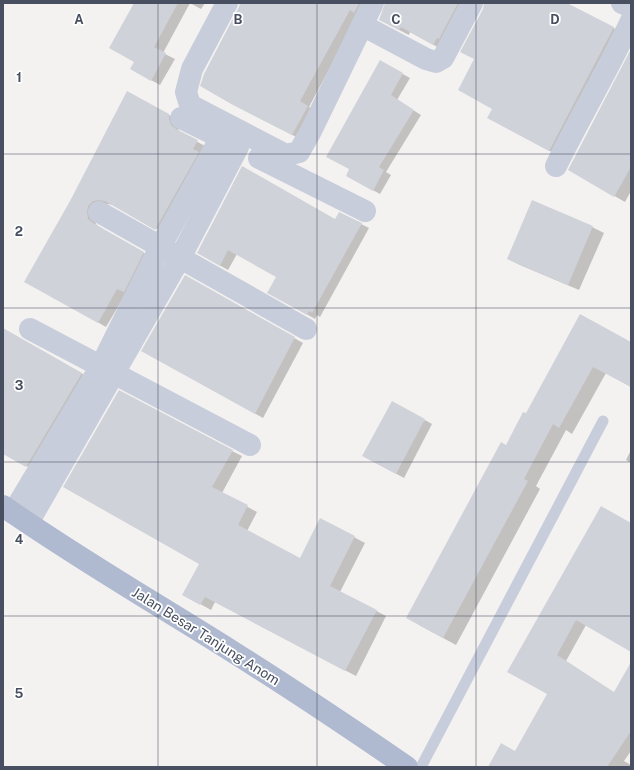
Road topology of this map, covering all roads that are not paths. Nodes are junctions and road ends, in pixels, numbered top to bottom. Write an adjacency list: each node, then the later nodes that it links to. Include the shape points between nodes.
1 (226, 3): 7 (street, via 192,70 186,92 190,105 286,155 299,152)
2 (373, 3): 7 (street)
3 (472, 3): 7 (street, via 444,58 436,62)
4 (622, 3): 5 (street)
5 (631, 7)
6 (631, 21): 10 (street)
7 (362, 25)
8 (181, 118): 9 (street)
9 (230, 142): 11 (street); 13 (street); 14 (street)
10 (556, 166)
11 (365, 211)
12 (99, 212): 13 (street)
13 (160, 247): 14 (street); 17 (street)
14 (180, 258): 16 (street); 17 (street)
15 (30, 329): 17 (street)
16 (306, 329)
17 (108, 370): 19 (street); 20 (street)
18 (603, 421): 22 (lane)
19 (250, 445)
20 (15, 514): 21 (main road, Jalan Besar Tanjung Anom, via 345,724)
21 (407, 767)
22 (421, 767)

